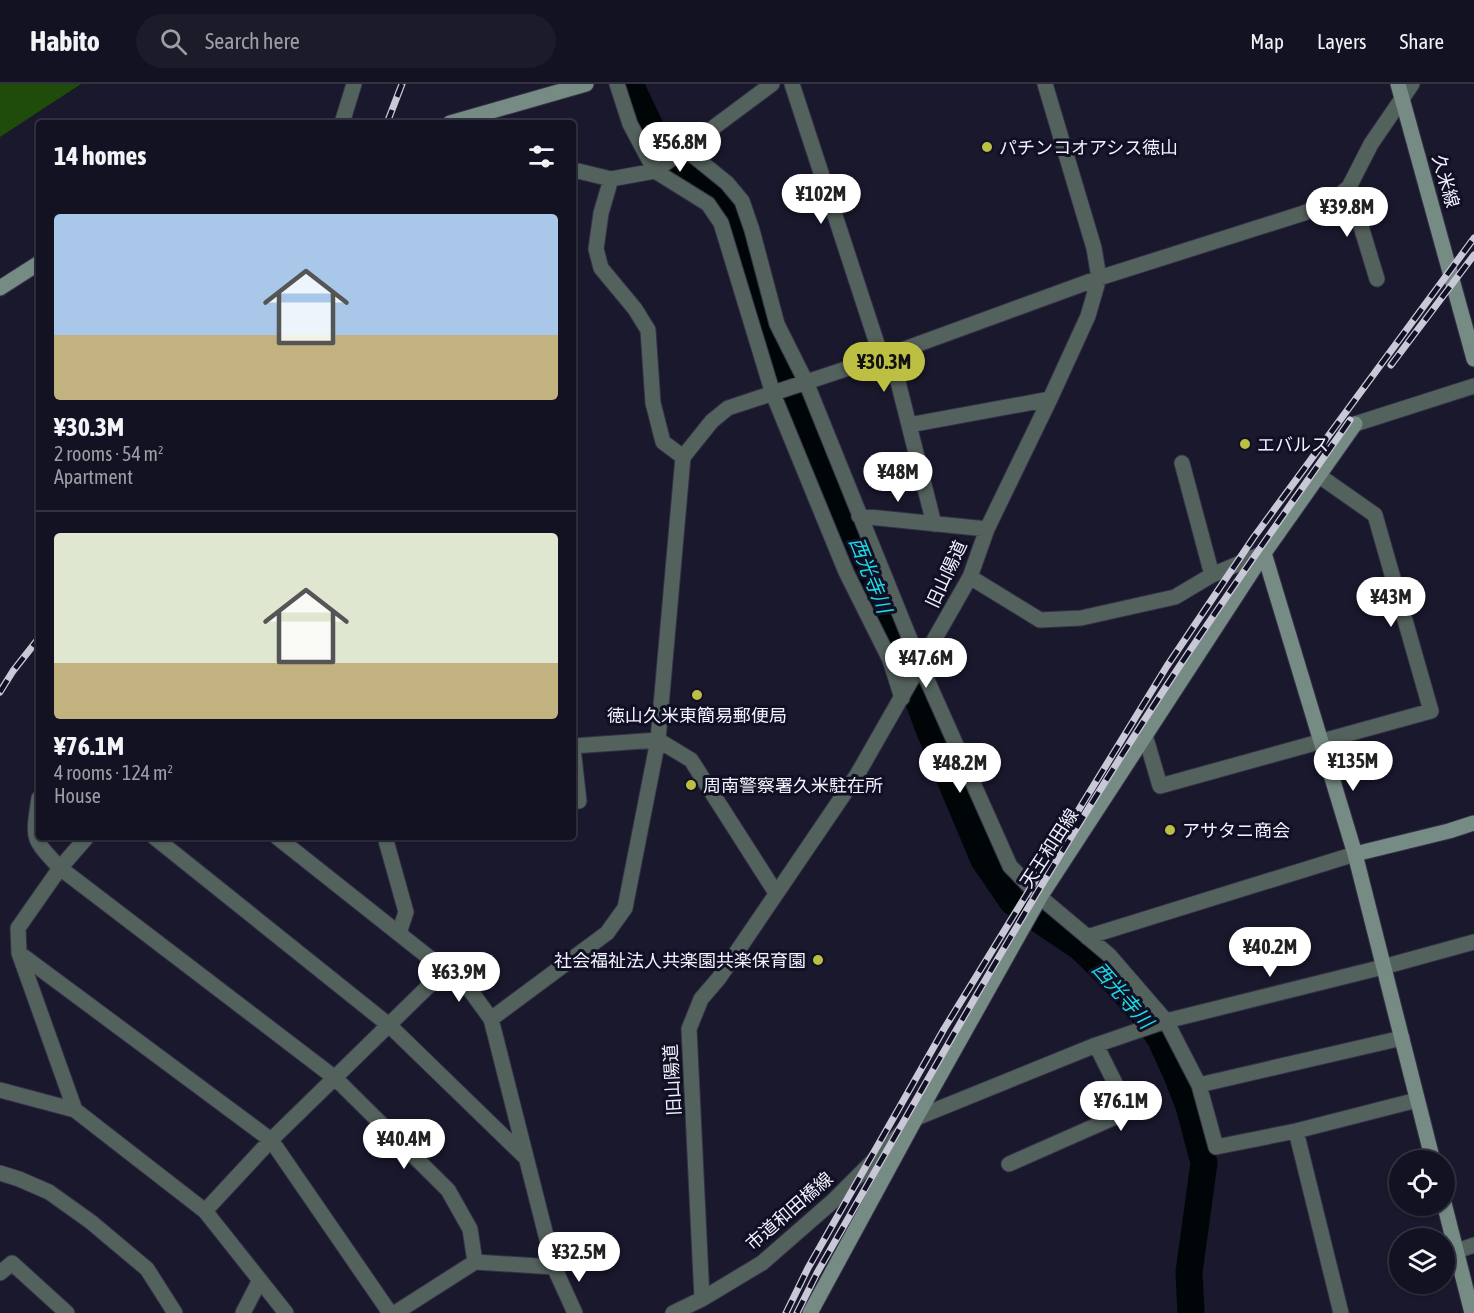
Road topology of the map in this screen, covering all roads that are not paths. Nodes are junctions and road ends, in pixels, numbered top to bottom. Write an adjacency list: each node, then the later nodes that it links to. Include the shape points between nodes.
1 (354, 84): 9 (street)
2 (586, 84): 10 (street)
3 (617, 84): 12 (street, via 630,123)
4 (772, 84): 11 (street)
5 (792, 84): 20 (street)
6 (1045, 84): 17 (street, via 1094,248)
7 (1412, 84): 8 (street)
8 (1400, 91): 15 (street); 21 (street, 久米線)
9 (343, 120)
10 (460, 120)
11 (685, 149): 12 (street); 22 (street, via 727,183 742,201 777,324)
12 (655, 171): 14 (street); 24 (street, via 708,204 721,223)
13 (576, 172): 14 (street)
14 (611, 179): 27 (street, via 596,249 601,268 648,330 653,403 663,442)
15 (1349, 187): 17 (street, via 1334,200 1304,213); 18 (street)
16 (36, 265): 19 (street)
17 (1099, 278): 20 (street); 25 (street, 旧山陽道, via 1088,316)
18 (1377, 279)
19 (0, 288)
20 (886, 355): 22 (street); 26 (street)
21 (1474, 359)
22 (806, 382): 24 (street); 30 (street)
23 (1474, 386): 29 (street, 天王和田線, via 1355,424)
24 (773, 394): 27 (street, via 728,408); 37 (street, via 846,572 890,660)
25 (1050, 399): 26 (street); 32 (street, 旧山陽道)
26 (909, 425): 31 (street)
27 (683, 457): 39 (street)
28 (1182, 463): 34 (street)
29 (1318, 474): 33 (street, 天王和田線); 40 (street, via 1375,515 1431,711)
30 (859, 516): 31 (street); 36 (street)
31 (934, 524): 32 (street)
32 (987, 529): 35 (street, 旧山陽道)
33 (1264, 553): 34 (street); 38 (street, 天王和田線); 40 (street)
34 (1212, 575): 35 (street, via 1175,597 1081,618 1040,620)
35 (970, 577): 36 (street, 旧山陽道)
36 (920, 664): 37 (street, 旧山陽道); 55 (street, via 1010,866)
37 (902, 698): 54 (street, 旧山陽道, via 857,775)
38 (1145, 735): 40 (street, via 1160,786); 55 (street, 天王和田線)
39 (657, 740): 41 (street); 54 (street, via 691,760); 62 (street, via 625,908 607,933)
40 (1320, 740): 52 (street)
41 (576, 747)
42 (576, 774): 43 (street)
43 (579, 801)
44 (36, 818): 46 (street)
45 (1474, 823): 52 (street)
46 (36, 837)
47 (37, 840): 53 (street)
48 (84, 840): 53 (street)
49 (158, 840): 64 (street)
50 (281, 840): 56 (street)
51 (386, 840): 56 (street, via 406,912)
52 (1355, 854): 57 (street); 60 (street)
53 (60, 868): 59 (street, via 18,928); 67 (street)
54 (776, 893): 87 (street, 旧山陽道, via 720,978 701,999 689,1029)
55 (1040, 897): 57 (street); 72 (street, 天王和田線)
56 (399, 933): 61 (street)
57 (1087, 937): 63 (street, via 1109,955)
58 (1474, 942): 60 (street)
59 (19, 953): 71 (street); 74 (street)
60 (1383, 968): 63 (street); 65 (street)
61 (446, 970): 62 (street, via 470,990); 64 (street)
62 (491, 1019): 76 (street)
63 (1166, 1021): 66 (street); 68 (street)
64 (390, 1026): 67 (street); 76 (street)
65 (1402, 1038): 68 (street); 70 (street)
66 (1096, 1045): 72 (street); 77 (street, via 1129,1111)
67 (335, 1078): 74 (street); 83 (street, via 447,1190 470,1229)
68 (1199, 1085): 73 (street, via 1216,1147)
69 (0, 1090): 71 (street)
70 (1417, 1100): 73 (street); 75 (street)
71 (75, 1110): 79 (street)
72 (916, 1118): 87 (street, 市道和田橋線, via 833,1201 762,1263); 96 (street, 天王和田線)
73 (1296, 1131): 97 (street)
74 (271, 1140): 79 (street); 92 (street)
75 (1430, 1150)
76 (526, 1158): 84 (street)
77 (1008, 1164)
78 (0, 1173): 89 (street, via 49,1192 91,1222 147,1269)
79 (205, 1211): 86 (street)
80 (1448, 1216): 82 (street)
81 (1474, 1245): 82 (street)
82 (1457, 1251): 98 (street)
83 (475, 1262): 84 (street); 93 (street)
84 (554, 1267): 94 (street)
85 (0, 1273): 88 (street, via 12,1263)
86 (260, 1280): 90 (street); 91 (street)
87 (702, 1299): 95 (street, 市道和田橋線)
88 (66, 1313)
89 (175, 1313)
90 (243, 1313)
91 (286, 1313)
92 (390, 1313)
93 (395, 1313)
94 (575, 1313)
95 (673, 1313)
96 (810, 1313)
97 (1341, 1313)
98 (1472, 1313)

